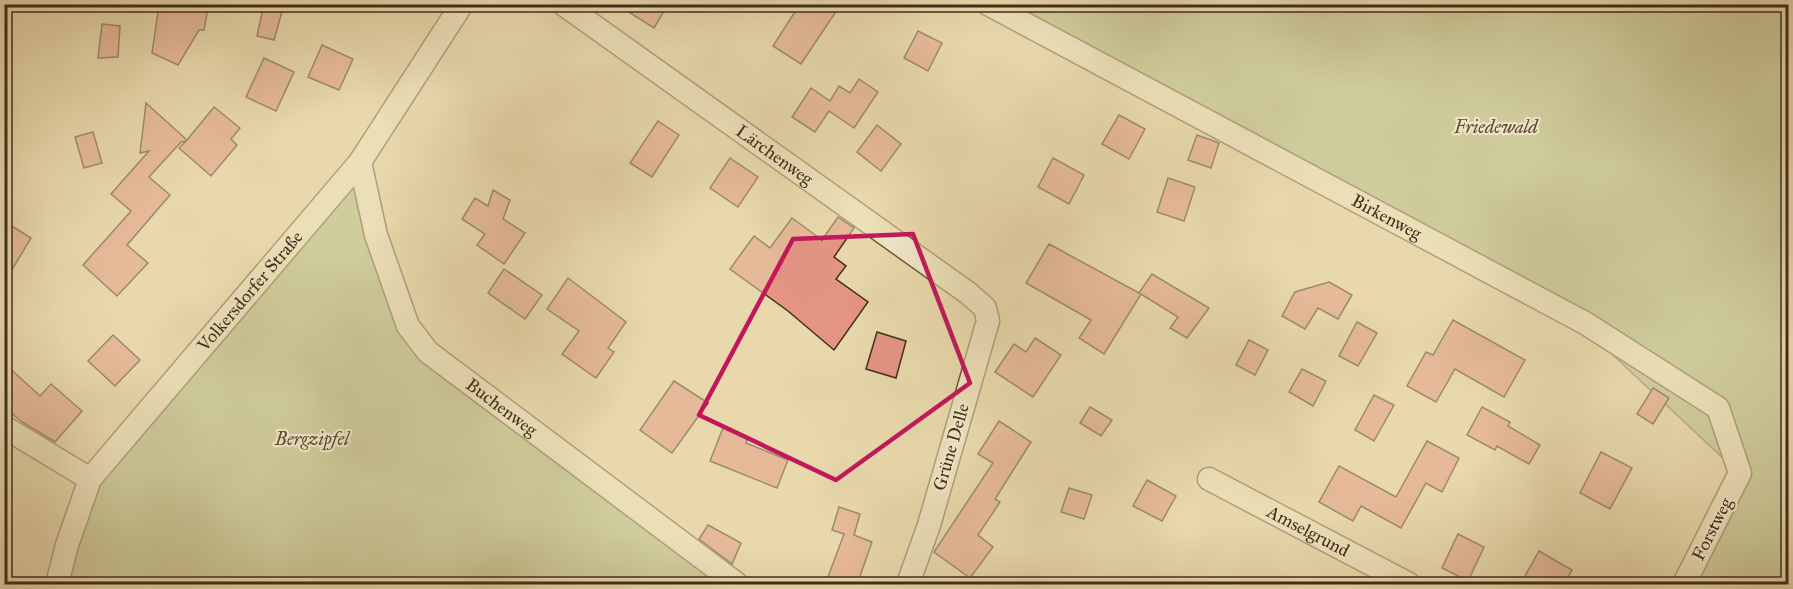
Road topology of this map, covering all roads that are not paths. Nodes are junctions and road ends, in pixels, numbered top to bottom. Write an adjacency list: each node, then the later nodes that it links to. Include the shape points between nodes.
1 (462, 4): 4 (street, Volkersdorfer Straße)
2 (563, 4): 5 (street, Lärchenweg)
3 (988, 4): 7 (street, Birkenweg, via 1586,322 1718,408)
4 (360, 162): 8 (street, Volkersdorfer Straße); 11 (street, Buchenweg, via 376,235 408,326 428,352)
5 (985, 308): 12 (street, Grüne Delle, via 988,321)
6 (4, 427): 8 (street)
7 (1740, 473): 14 (street, Forstweg)
8 (90, 479): 10 (street, Volkersdorfer Straße)
9 (1209, 479): 13 (street, Amselgrund)
10 (57, 585)
11 (737, 585)
12 (908, 585)
13 (1408, 585)
14 (1684, 585)

